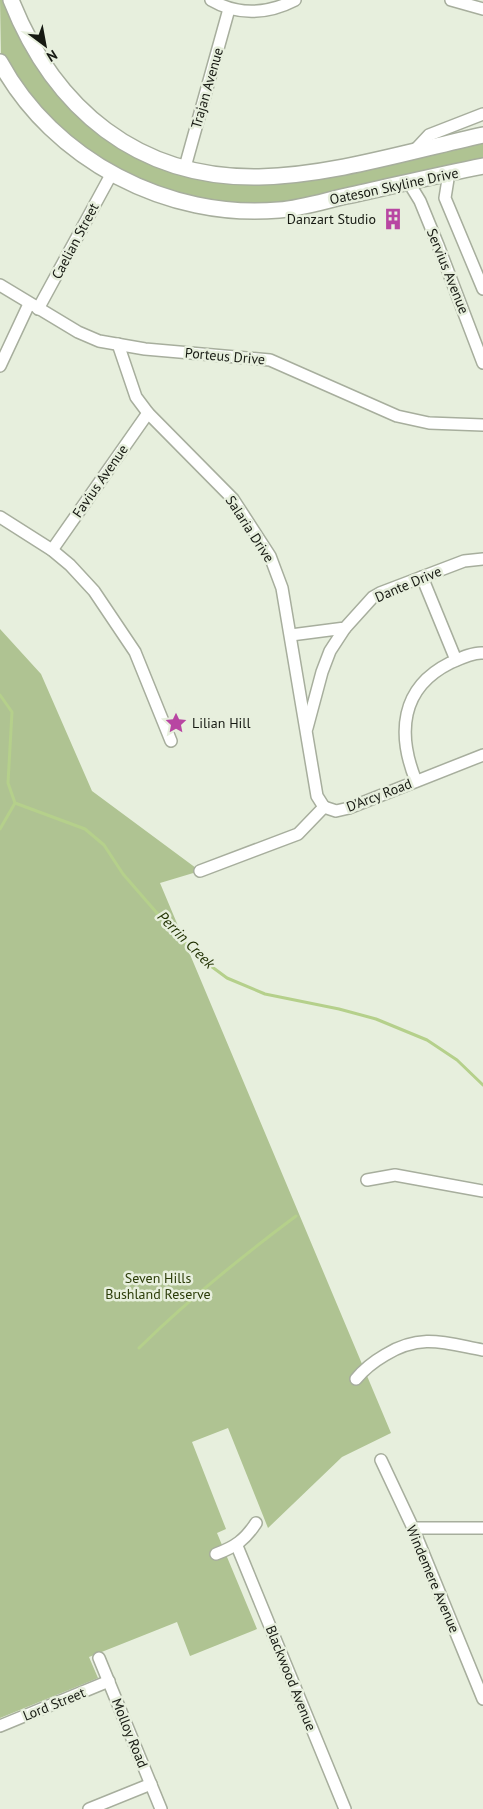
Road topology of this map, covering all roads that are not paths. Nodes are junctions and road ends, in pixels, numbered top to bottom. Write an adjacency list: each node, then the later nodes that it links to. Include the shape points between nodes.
1 (11, 0): 12 (main road, via 40,59 75,105 127,143 156,158)
2 (211, 0): 6 (street)
3 (295, 0): 6 (street, via 260,12)
4 (451, 0): 5 (street)
5 (482, 6)
6 (229, 8): 12 (street, Trajan Avenue)
7 (0, 62): 13 (main road, Oateson Skyline Drive, via 19,92 45,120 85,156)
8 (483, 114): 10 (street, via 429,135)
9 (483, 135): 10 (main road)
10 (415, 150): 12 (main road, via 335,168 283,175 227,176)
11 (483, 166): 14 (main road, Oateson Skyline Drive)
12 (184, 167)
13 (112, 173): 15 (main road, Oateson Skyline Drive, via 142,189 176,200 208,208 241,210 287,209); 18 (street, Caelian Street)
14 (449, 174): 15 (main road, Oateson Skyline Drive); 17 (street, Servius Avenue, via 445,198)
15 (408, 182): 20 (street, Servius Avenue, via 420,201)
16 (0, 285): 18 (street, Porteus Drive)
17 (483, 289)
18 (34, 307): 19 (street, Porteus Drive, via 78,332 99,341); 21 (street, Caelian Street)
19 (118, 344): 22 (street, Salaria Drive, via 136,397); 23 (street, Porteus Drive, via 270,360 397,416 429,423)
20 (483, 363)
21 (0, 366)
22 (148, 413): 25 (street, Favius Avenue); 29 (street, Salaria Drive, via 233,500 270,556 282,588)
23 (483, 425)
24 (0, 517): 25 (street)
25 (52, 550): 33 (street, via 94,592 127,639)
26 (483, 559): 27 (street, Dante Drive, via 464,561)
27 (422, 577): 28 (street, Dante Drive, via 373,597); 31 (street)
28 (345, 628): 29 (street); 32 (street, Dante Drive, via 322,672)
29 (291, 635): 32 (street, Salaria Drive)
30 (483, 653): 31 (street)
31 (456, 660): 35 (street, via 427,677 410,700 405,729 406,752)
32 (305, 733): 36 (street, Salaria Drive, via 317,796)
33 (171, 741)
34 (483, 755): 35 (street, D'Arcy Road)
35 (416, 781): 36 (street, D'Arcy Road, via 349,808 336,811)
36 (324, 807): 37 (street, via 298,834)
37 (200, 871)
38 (367, 1180): 39 (street, via 395,1175)
39 (483, 1191)
40 (483, 1350): 41 (street, via 435,1342 402,1345 366,1367)
41 (356, 1380)
42 (381, 1460): 44 (street, Windemere Avenue)
43 (256, 1523): 46 (street)
44 (413, 1528): 45 (street); 50 (street, Windemere Avenue)
45 (483, 1528)
46 (236, 1546): 47 (street); 55 (street, Blackwood Avenue)
47 (216, 1554)
48 (99, 1658): 49 (street, Molloy Road)
49 (109, 1681): 51 (street, Lord Street); 52 (street, Molloy Road)
50 (483, 1699)
51 (0, 1726)
52 (151, 1784): 53 (street); 54 (street, Molloy Road)
53 (89, 1809)
54 (161, 1809)
55 (345, 1809)

